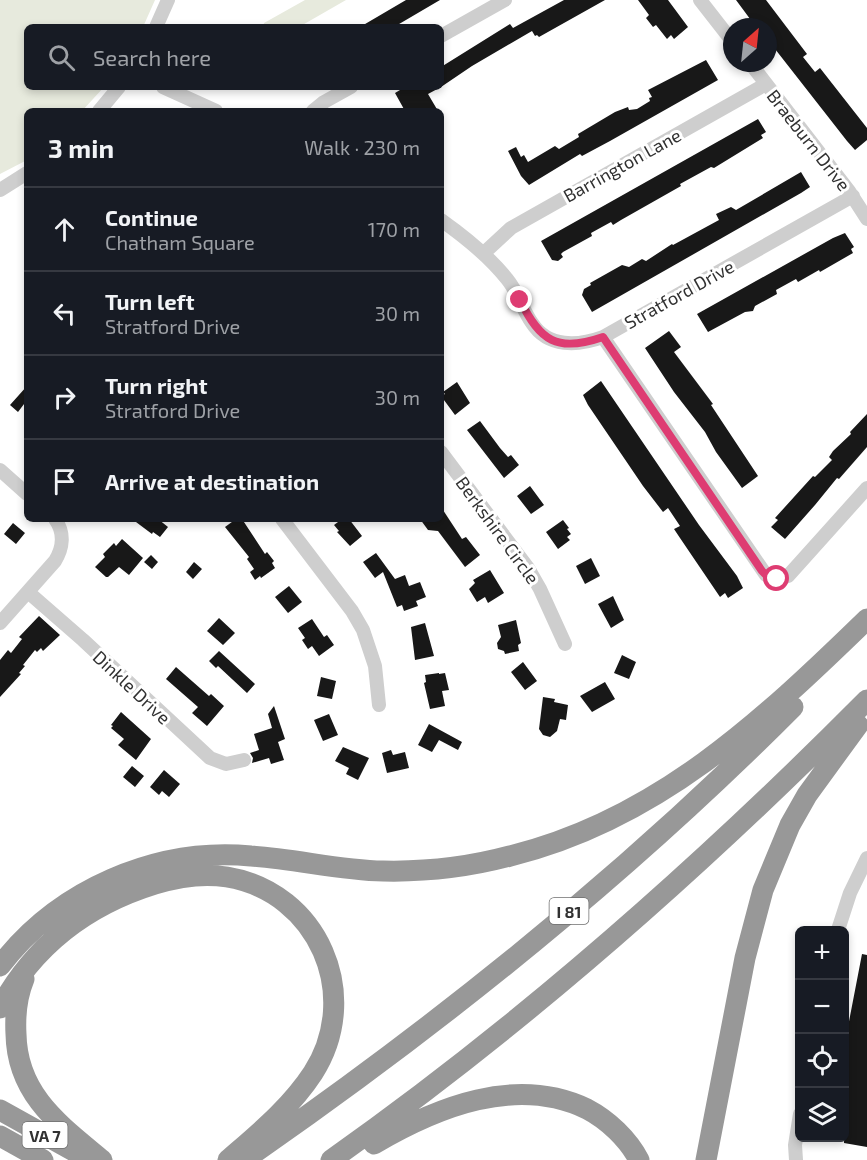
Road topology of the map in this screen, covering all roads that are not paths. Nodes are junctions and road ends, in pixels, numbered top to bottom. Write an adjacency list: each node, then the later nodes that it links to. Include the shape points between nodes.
1 (168, 0): 4 (street)
2 (505, 0): 6 (street)
3 (700, 0): 5 (street)
4 (157, 24)
5 (723, 29)
6 (444, 34)
7 (757, 72): 8 (street, Braeburn Drive)
8 (766, 84): 17 (street, Braeburn Drive); 20 (street, Barrington Lane, via 511,228)
9 (116, 90): 12 (street)
10 (170, 90): 13 (street)
11 (346, 90): 14 (street)
12 (102, 108)
13 (210, 108)
14 (317, 108)
15 (24, 175): 16 (street)
16 (0, 190)
17 (853, 196): 18 (street, Braeburn Drive); 21 (street, Stratford Drive)
18 (867, 219)
19 (444, 222): 20 (street, Stratford Drive)
20 (484, 253): 21 (street, Stratford Drive, via 507,279 532,324 546,338 573,344)
21 (603, 337): 24 (street, via 766,575 777,579 788,576)
22 (444, 456): 32 (street, Berkshire Circle, via 528,568)
23 (0, 470): 25 (street)
24 (867, 488)
25 (24, 491)
26 (57, 522): 28 (street, via 63,542 60,553)
27 (284, 522): 34 (street, via 363,630 375,666)
28 (28, 592): 30 (street); 36 (street, Dinkle Drive, via 210,758 226,764)
29 (867, 620): 40 (highway, via 805,680 706,763 644,803 562,841 486,862 415,871 349,869 251,855 170,860 128,872 77,898 33,929)
30 (0, 623)
31 (867, 632): 49 (highway, I 81, via 765,736 620,869 424,1029)
32 (565, 644)
33 (867, 700): 50 (highway, I 81, via 731,832 574,971 452,1070)
34 (378, 705)
35 (867, 714): 53 (highway, via 807,795 763,890 745,958)
36 (244, 760)
37 (867, 858): 38 (street)
38 (839, 926)
39 (32, 962): 41 (highway); 47 (highway, via 22,984 15,1017 16,1049 23,1075 37,1100 57,1122); 48 (highway, via 83,915 137,890 190,876 227,877 249,883 285,902 298,915 320,944 333,983 329,1040 296,1096)
40 (0, 966)
41 (0, 1008)
42 (0, 1110): 46 (highway, VA 7)
43 (0, 1136): 45 (highway, VA 7)
44 (795, 1142): 54 (street)
45 (43, 1160)
46 (90, 1160)
47 (102, 1160)
48 (228, 1160)
49 (244, 1160)
50 (331, 1160)
51 (348, 1160): 52 (highway, via 394,1131 454,1105 525,1094 555,1097 594,1113 626,1140)
52 (639, 1160)
53 (706, 1160)
54 (796, 1160)

